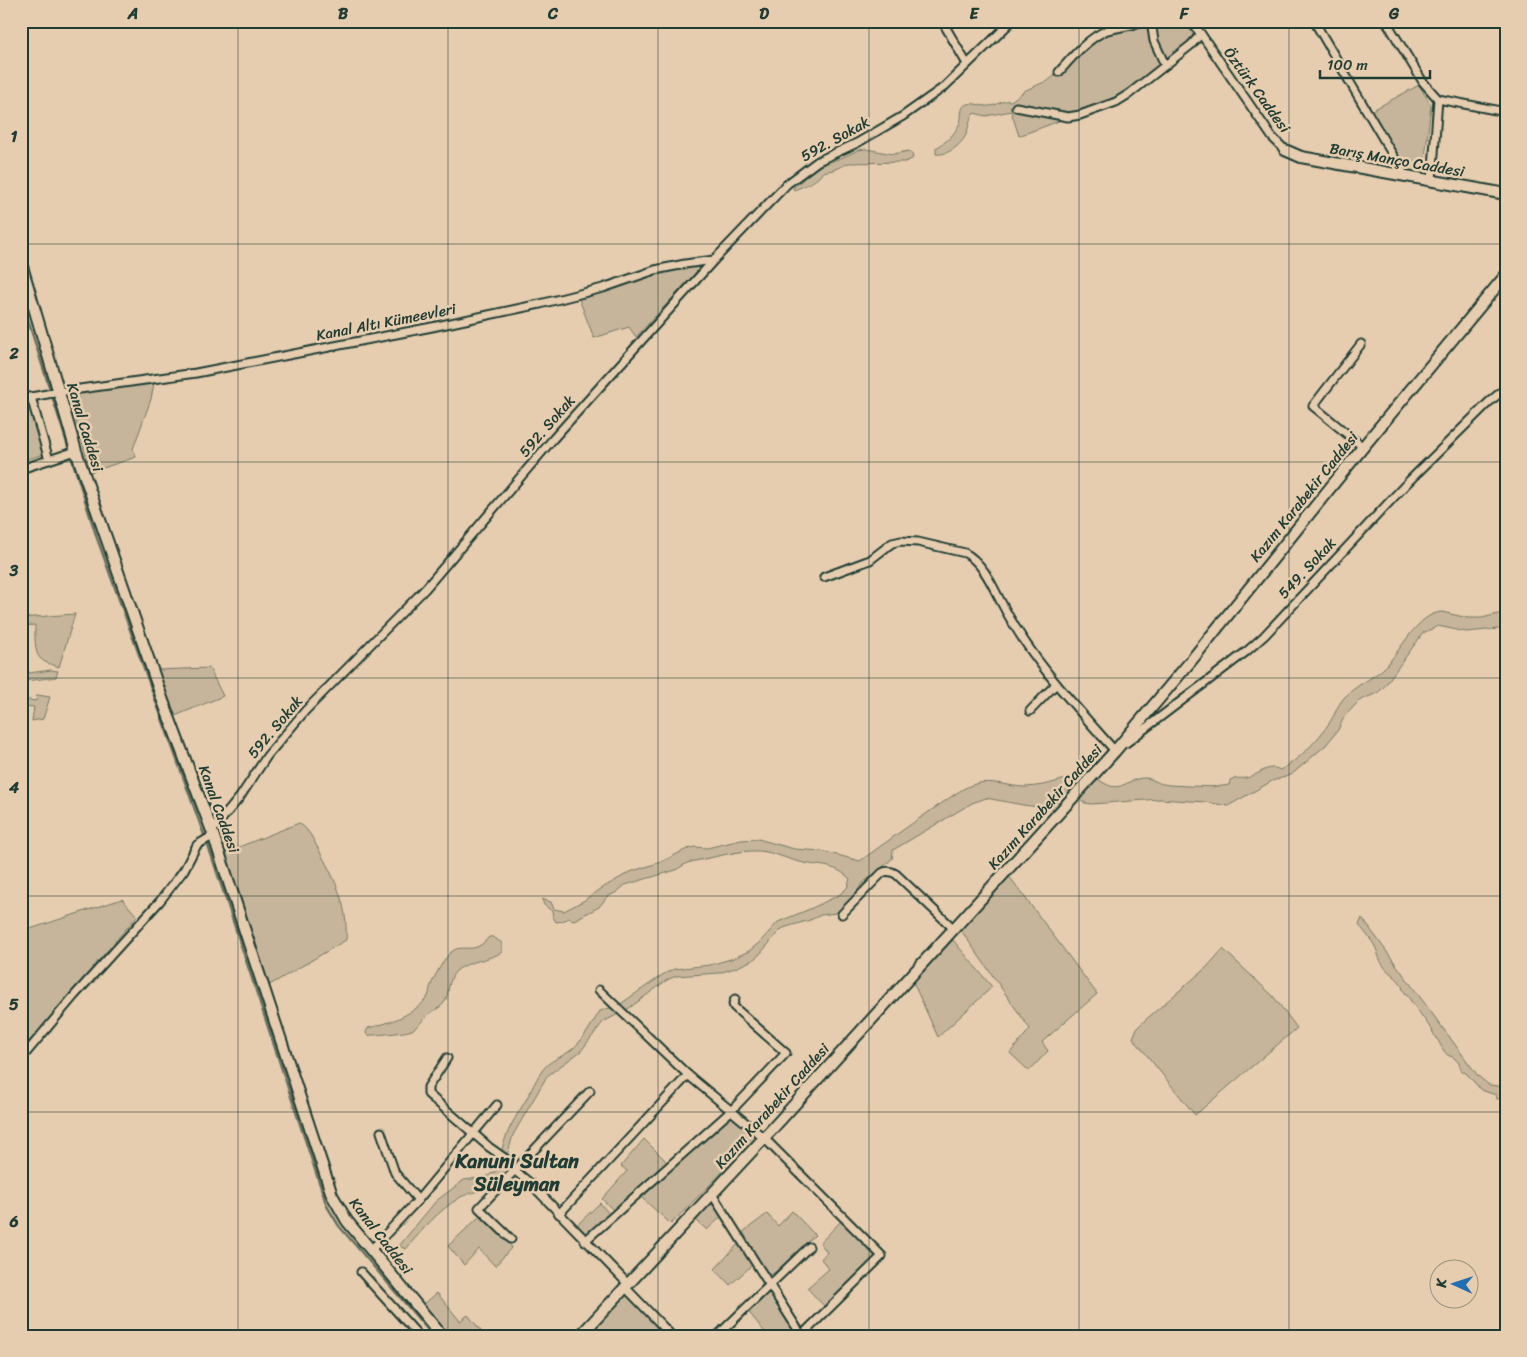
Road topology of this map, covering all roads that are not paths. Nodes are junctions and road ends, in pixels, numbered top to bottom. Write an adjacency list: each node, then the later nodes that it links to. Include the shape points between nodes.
1 (942, 21): 8 (street)
2 (1012, 21): 8 (street, 592. Sokak)
3 (1150, 21): 9 (street, via 1154,41); 10 (street, via 1101,33)
4 (1190, 21): 7 (street, Öztürk Caddesi)
5 (1314, 21): 15 (street)
6 (1386, 21): 11 (street, via 1423,82)
7 (1201, 34): 9 (street); 14 (street, Öztürk Caddesi, via 1272,137)
8 (967, 64): 18 (street, 592. Sokak, via 944,88 903,116 818,161 787,184)
9 (1165, 65): 12 (street, via 1130,94 1080,115 1068,117)
10 (1059, 72)
11 (1438, 99): 13 (street); 16 (street)
12 (1016, 107)
13 (1506, 112)
14 (1285, 150): 15 (street, Barış Manço Caddesi, via 1301,157)
15 (1404, 176): 16 (street, Barış Manço Caddesi)
16 (1432, 181): 17 (street, Barış Manço Caddesi)
17 (1506, 194)
18 (714, 260): 23 (street, Kanal Altı Kümeevleri, via 655,270 603,288 432,327 196,373); 34 (street, 592. Sokak, via 553,439 425,589 305,711 267,756)
19 (21, 263): 23 (street, Kanal Caddesi)
20 (1506, 275): 26 (street, Kazım Karabekir Caddesi)
21 (1361, 344): 26 (street, via 1313,406)
22 (1506, 388): 33 (street, 549. Sokak, via 1408,482 1264,636)
23 (58, 392): 25 (street, Kanal Altı Kümeevleri); 27 (street, Kanal Caddesi)
24 (21, 397): 25 (street, Kanal Altı Kümeevleri)
25 (31, 397): 28 (street)
26 (1363, 447): 33 (street, Kazım Karabekir Caddesi)
27 (76, 451): 28 (street); 34 (street, Kanal Caddesi)
28 (51, 459): 29 (street)
29 (21, 469)
30 (824, 577): 31 (street, via 870,560 892,543 901,541 965,553 976,560 1017,630)
31 (1056, 684): 32 (street); 33 (street)
32 (1030, 711)
33 (1115, 751): 36 (street, Kazım Karabekir Caddesi)
34 (212, 835): 40 (street, via 195,848 184,870 160,901); 55 (street, Kanal Caddesi, via 332,1195 347,1221)
35 (842, 914): 36 (street, via 886,871 896,874)
36 (954, 929): 47 (street, Kazım Karabekir Caddesi)
37 (599, 990): 41 (street)
38 (734, 999): 44 (street, via 734,1007 786,1053)
39 (447, 1058): 46 (street, via 427,1092)
40 (21, 1059)
41 (688, 1076): 44 (street); 51 (street)
42 (590, 1091): 48 (street)
43 (498, 1105): 46 (street)
44 (731, 1111): 47 (street); 53 (street)
45 (380, 1132): 50 (street, via 395,1173)
46 (474, 1134): 48 (street, via 506,1159); 50 (street)
47 (764, 1138): 49 (street, Kazım Karabekir Caddesi); 59 (street, via 882,1256)
48 (514, 1170): 51 (street); 52 (street, via 479,1208)
49 (712, 1194): 57 (street); 58 (street, Kazım Karabekir Caddesi)
50 (418, 1200): 55 (street)
51 (559, 1214): 53 (street)
52 (511, 1239)
53 (585, 1241): 58 (street)
54 (809, 1247): 57 (street)
55 (371, 1250): 61 (street, Kanal Caddesi)
56 (361, 1272): 60 (street)
57 (769, 1284): 59 (street); 64 (street)
58 (627, 1285): 62 (street, Kazım Karabekir Caddesi); 63 (street)
59 (802, 1335)
60 (419, 1336)
61 (442, 1336)
62 (580, 1336)
63 (672, 1336)
64 (716, 1336)

